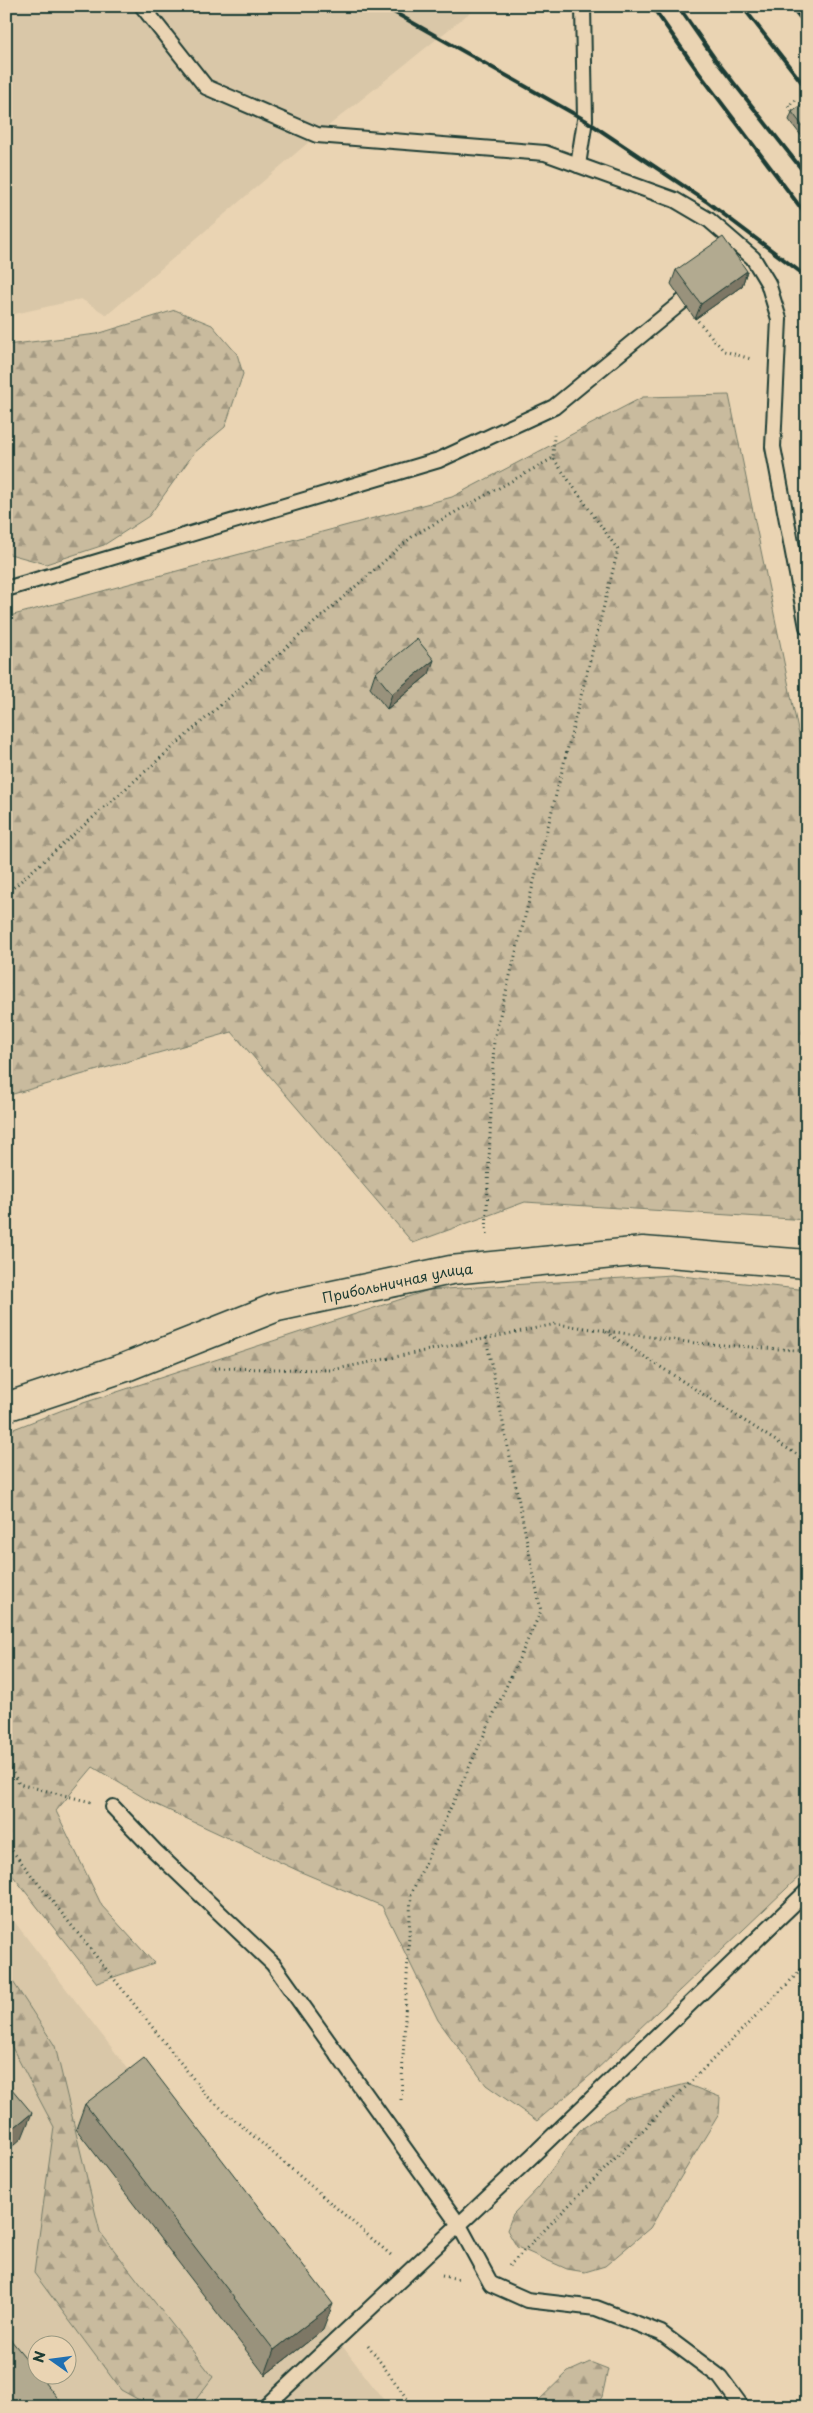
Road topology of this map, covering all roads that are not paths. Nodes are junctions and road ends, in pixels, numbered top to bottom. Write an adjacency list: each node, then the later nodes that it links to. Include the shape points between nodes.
1 (142, 6): 3 (lane, via 206,87 317,136 545,153)
2 (583, 6): 3 (lane, via 584,120)
3 (578, 165): 6 (lane, via 675,200 709,220 753,258 768,283 779,320 772,447)
4 (682, 301): 5 (lane, via 554,407 439,460)
5 (6, 589)
6 (807, 627)
7 (807, 1264): 8 (street, Прибольничная улица, via 643,1251 451,1270 277,1307 126,1367)
8 (6, 1407)
9 (113, 1808): 11 (lane, via 273,1964)
10 (807, 1891): 11 (lane)
11 (459, 2225): 12 (lane); 13 (lane, via 491,2284 527,2300 596,2308 660,2334 720,2377)
12 (264, 2407)
13 (742, 2407)

